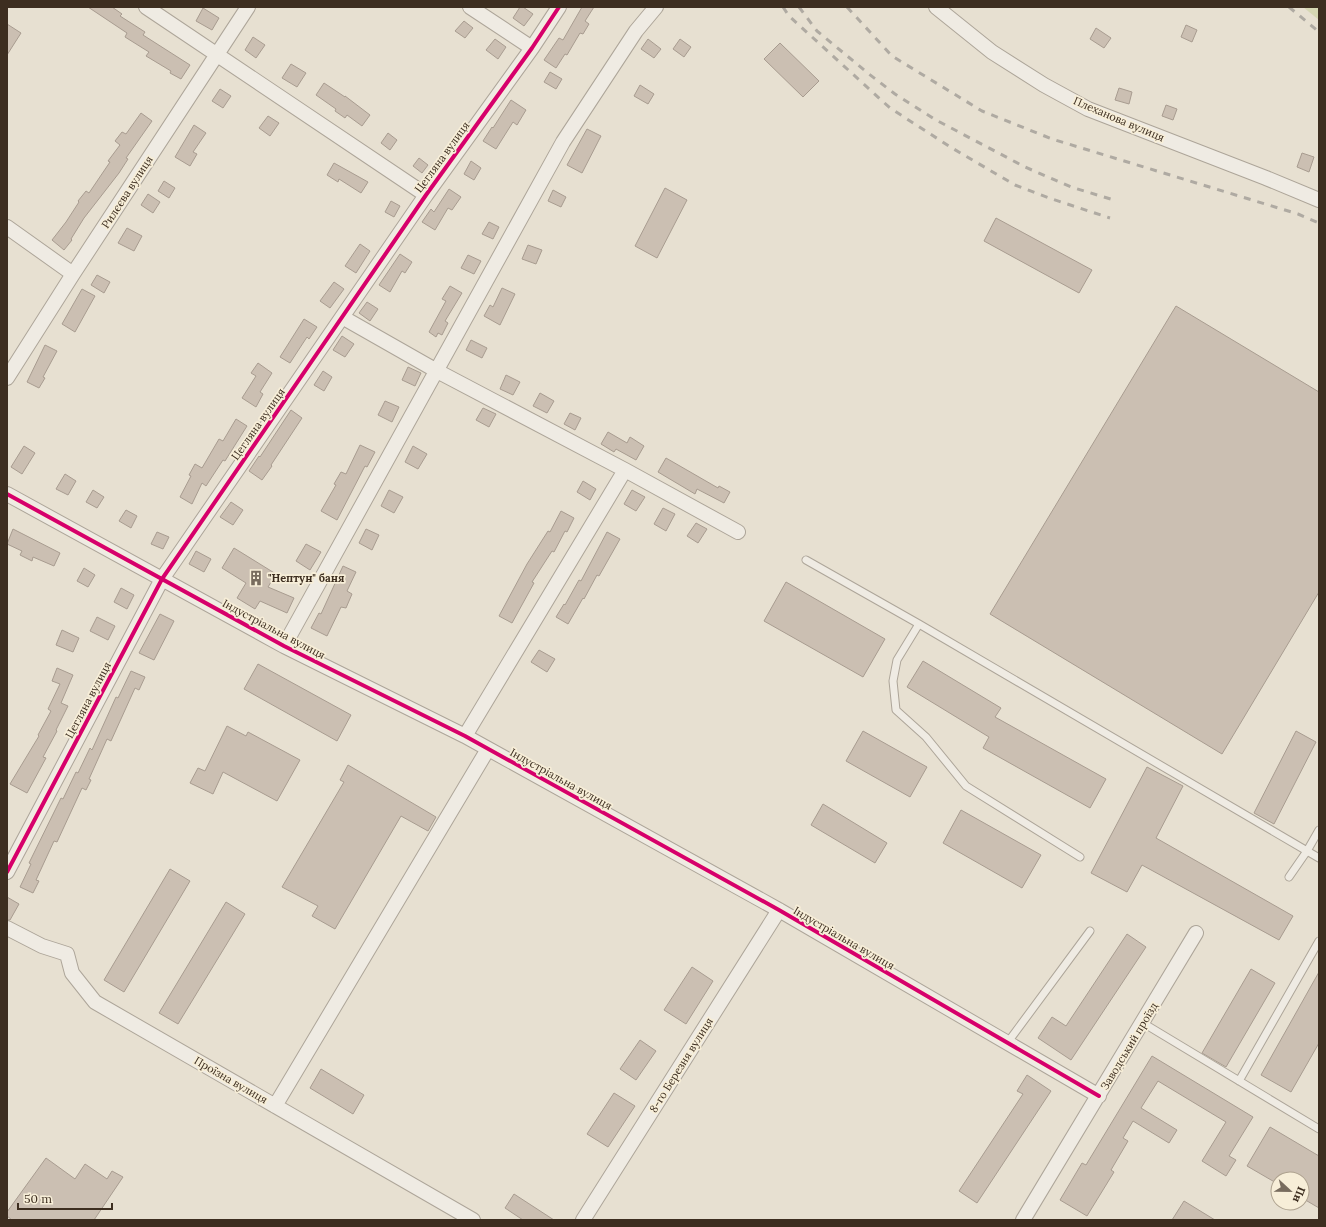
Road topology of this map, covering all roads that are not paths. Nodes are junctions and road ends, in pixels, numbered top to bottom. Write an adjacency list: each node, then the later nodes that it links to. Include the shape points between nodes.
1 (146, 7): 8 (street)
2 (248, 7): 8 (street, Рилєєва вулиця)
3 (470, 7): 7 (street)
4 (559, 7): 7 (street, Цегляна вулиця)
5 (656, 7): 14 (street, via 636,31 563,142)
6 (936, 7): 10 (street, Плеханова вулиця, via 992,52 1088,109)
7 (532, 48): 9 (street, Цегляна вулиця)
8 (217, 54): 9 (street); 12 (street, Рилєєва вулиця)
9 (426, 195): 13 (street, Цегляна вулиця)
10 (1319, 200)
11 (7, 227): 12 (street)
12 (73, 274): 15 (street, Рилєєва вулиця)
13 (342, 317): 14 (street); 20 (street, Цегляна вулиця)
14 (437, 371): 16 (street); 22 (street)
15 (7, 378)
16 (625, 470): 18 (street); 23 (street)
17 (7, 494): 20 (street, Індустріальна вулиця)
18 (738, 532)
19 (806, 560): 21 (lane)
20 (162, 579): 22 (street, Індустріальна вулиця); 29 (street, Цегляна вулиця)
21 (919, 624): 26 (lane); 27 (lane, via 897,660 893,682 896,710 926,737 966,786)
22 (284, 646): 23 (street, Індустріальна вулиця)
23 (465, 736): 24 (street, Індустріальна вулиця)
24 (488, 749): 31 (street, Індустріальна вулиця); 40 (street)
25 (1319, 830): 26 (lane)
26 (1308, 851): 28 (lane); 30 (lane)
27 (1080, 857)
28 (1319, 858)
29 (7, 872)
30 (1289, 877)
31 (779, 910): 37 (street, Індустріальна вулиця); 43 (street, 8-го Березня вулиця)
32 (7, 928): 40 (street, Проїзна вулиця, via 42,946 67,954 72,972 95,1002)
33 (1090, 931): 37 (lane)
34 (1196, 933): 36 (street, Заводський проїзд)
35 (1319, 941): 38 (lane)
36 (1143, 1023): 38 (lane); 39 (street, Заводський проїзд)
37 (1008, 1042): 39 (street, Індустріальна вулиця)
38 (1239, 1081): 41 (lane)
39 (1099, 1096): 44 (street, Заводський проїзд)
40 (275, 1106): 42 (street, Проїзна вулиця)
41 (1319, 1129)
42 (473, 1220)
43 (583, 1220)
44 (1023, 1220)

